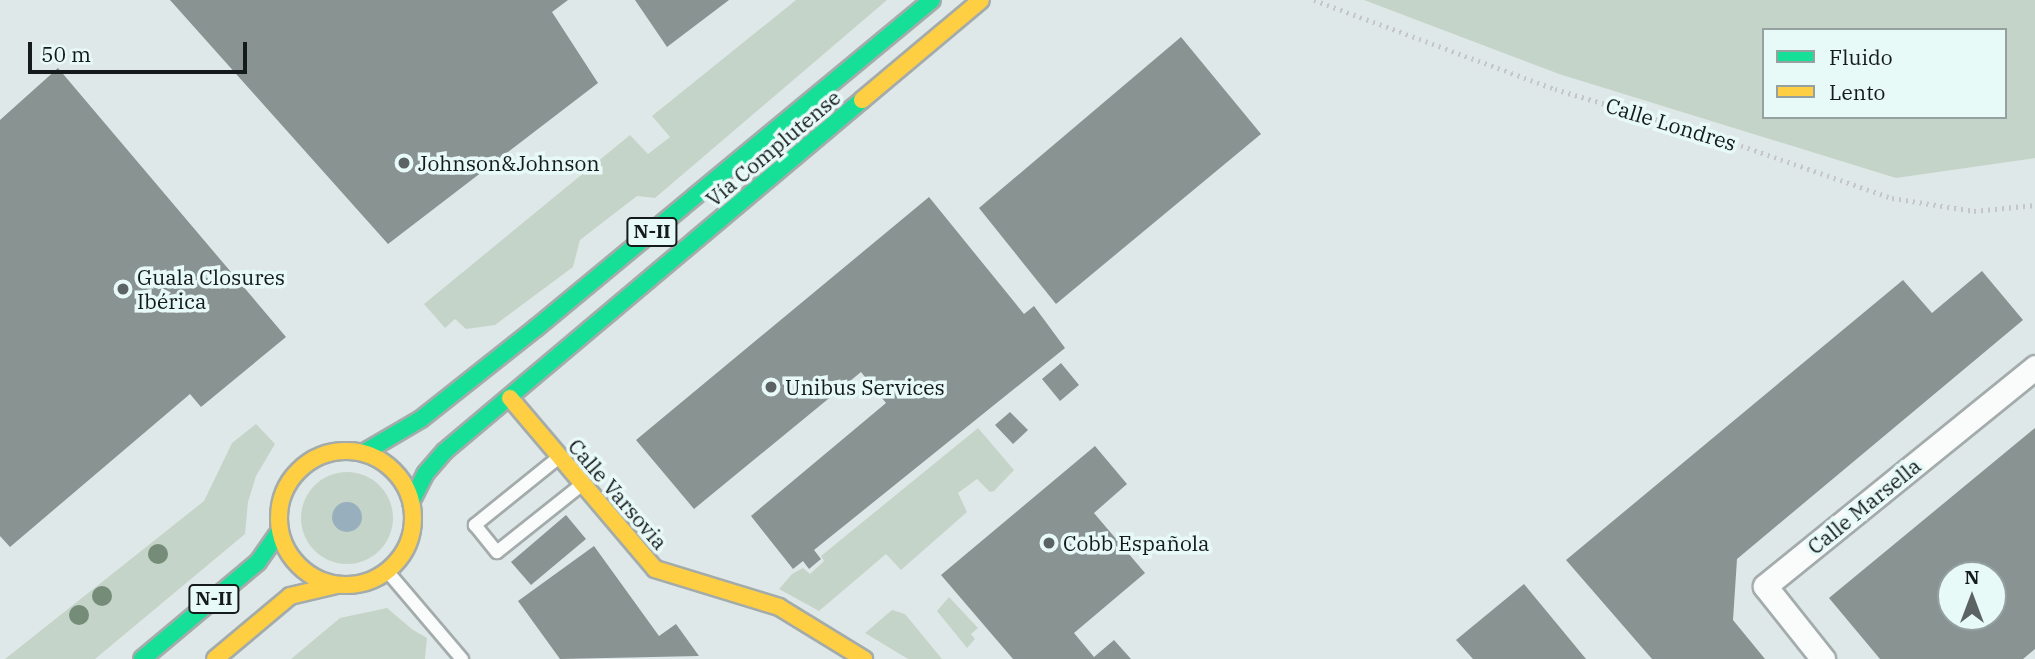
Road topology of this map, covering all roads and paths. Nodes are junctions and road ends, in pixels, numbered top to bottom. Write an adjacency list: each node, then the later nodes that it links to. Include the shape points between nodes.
1 (932, 0): 7 (main road, Vía Complutense / N-II, via 536,328 421,419)
2 (981, 0): 6 (main road, Vía Complutense / N-II)
3 (1314, 0): 4 (path, Calle Londres, via 1555,89 1728,141 1892,198 1974,211)
4 (2035, 205)
5 (2035, 368): 18 (street, Calle Marsella, via 1765,586)
6 (510, 398): 8 (main road, Calle Varsovia); 10 (main road, Vía Complutense / N-II, via 445,452 425,474)
7 (363, 453): 10 (main road, via 394,471); 11 (main road, N-II, via 340,451 299,469 285,488 278,510)
8 (558, 458): 9 (main road, Calle Varsovia); 9 (lane, via 475,525 497,552)
9 (580, 485): 17 (main road, Calle Varsovia, via 654,569 779,607)
10 (411, 502): 12 (main road, N-II, via 413,524 408,545)
11 (279, 532): 13 (main road, via 300,568); 14 (main road, N-II, via 258,562)
12 (387, 571): 13 (main road, N-II, via 359,585); 16 (lane)
13 (337, 585): 15 (main road, N-II, via 290,596)
14 (142, 659)
15 (215, 659)
16 (462, 659)
17 (864, 659)
18 (1823, 659)

